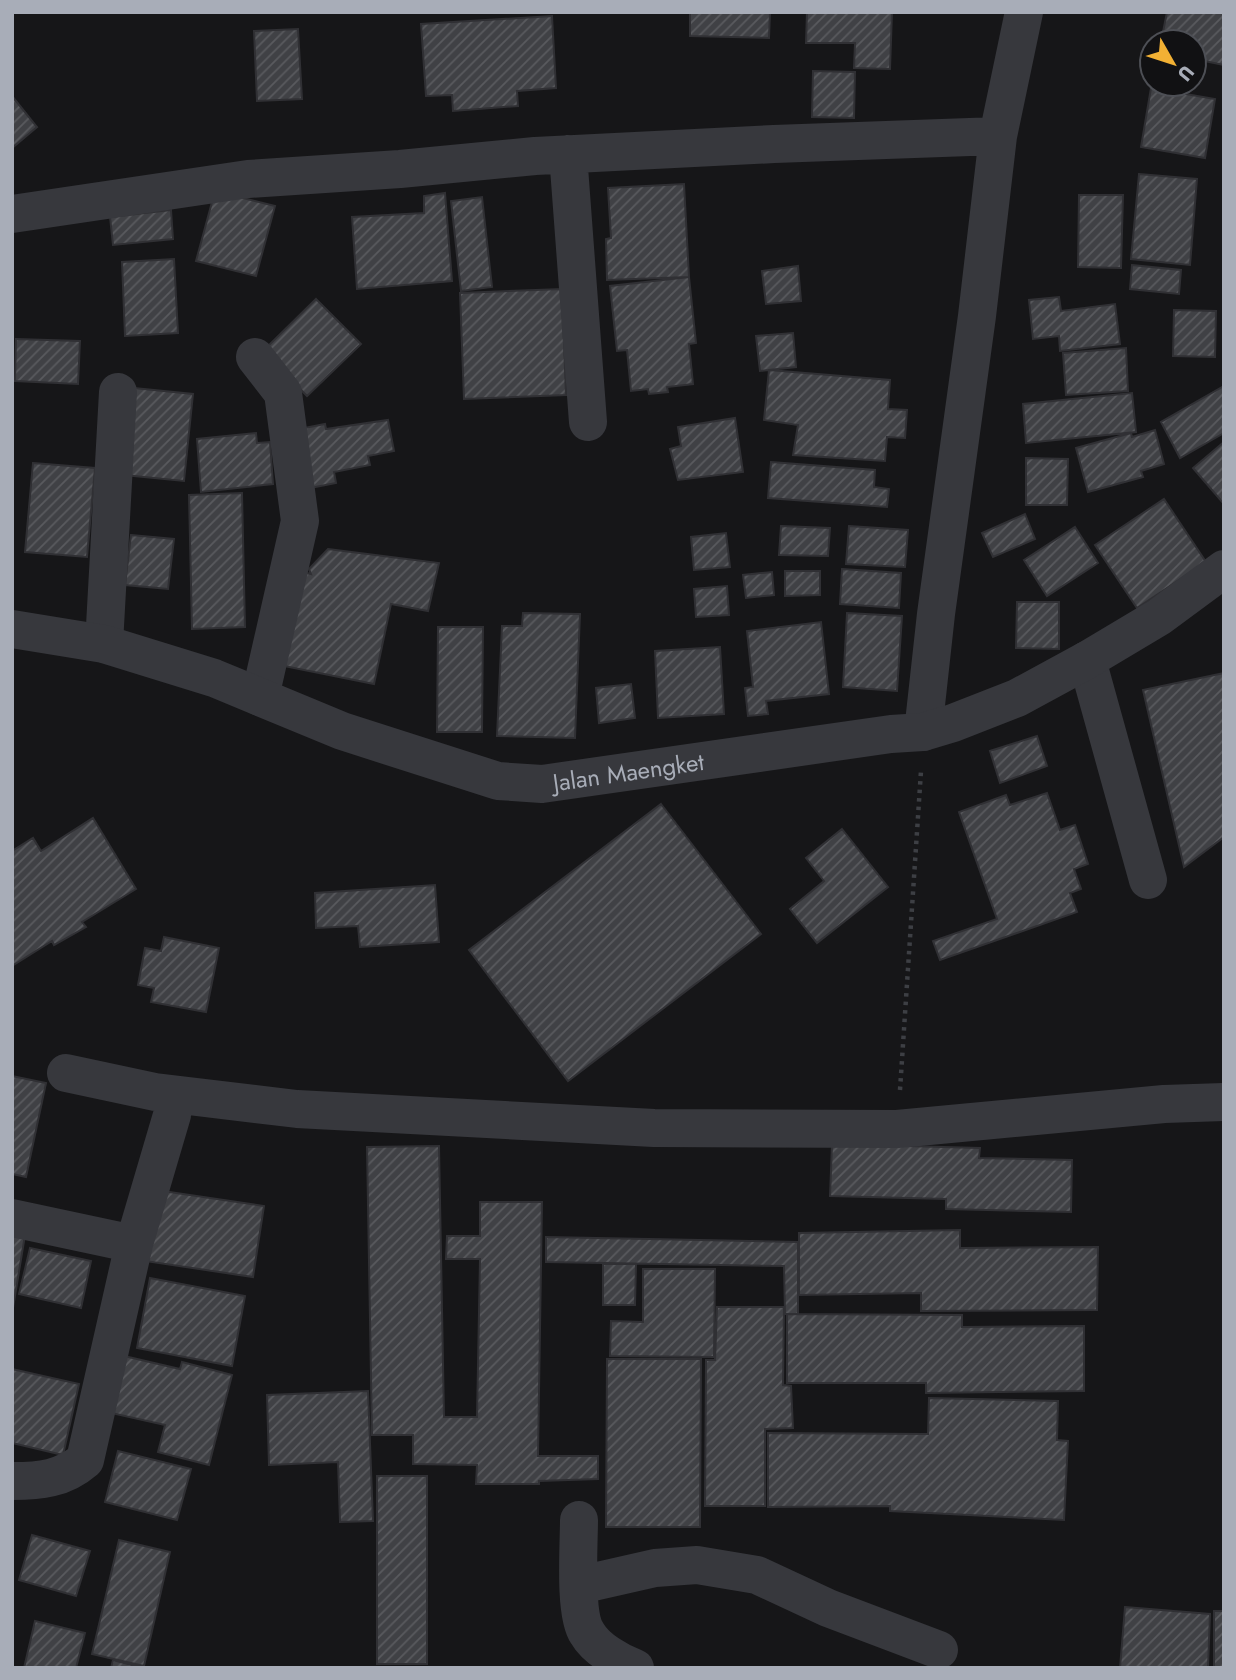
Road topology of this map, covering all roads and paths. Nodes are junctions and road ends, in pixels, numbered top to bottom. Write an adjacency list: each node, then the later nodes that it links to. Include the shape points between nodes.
1 (1024, 12): 2 (street)
2 (998, 136): 3 (street); 13 (street)
3 (568, 154): 4 (street, via 248,179); 7 (street)
4 (12, 214)
5 (255, 357): 12 (street, via 283,393 300,521)
6 (118, 392): 10 (street)
7 (588, 422)
8 (1224, 569): 11 (street, Jalan Maengket)
9 (12, 629): 10 (street, Jalan Maengket)
10 (104, 644): 12 (street, Jalan Maengket)
11 (1087, 660): 13 (street, Jalan Maengket, via 1017,698); 14 (street)
12 (260, 697): 13 (street, Jalan Maengket, via 342,731 498,781 524,784)
13 (923, 732): 18 (path)
14 (1148, 880)
15 (66, 1073): 18 (street, via 155,1092 297,1109 654,1128)
16 (1224, 1101): 18 (street)
17 (172, 1115): 20 (street)
18 (897, 1129)
19 (12, 1218): 20 (street)
20 (134, 1244): 21 (street, via 85,1460 54,1479)
21 (12, 1481)
22 (579, 1520): 23 (street)
23 (580, 1586): 24 (street, via 656,1568 697,1565 757,1574 828,1608); 25 (street, via 587,1635)
24 (939, 1650)
25 (635, 1668)

